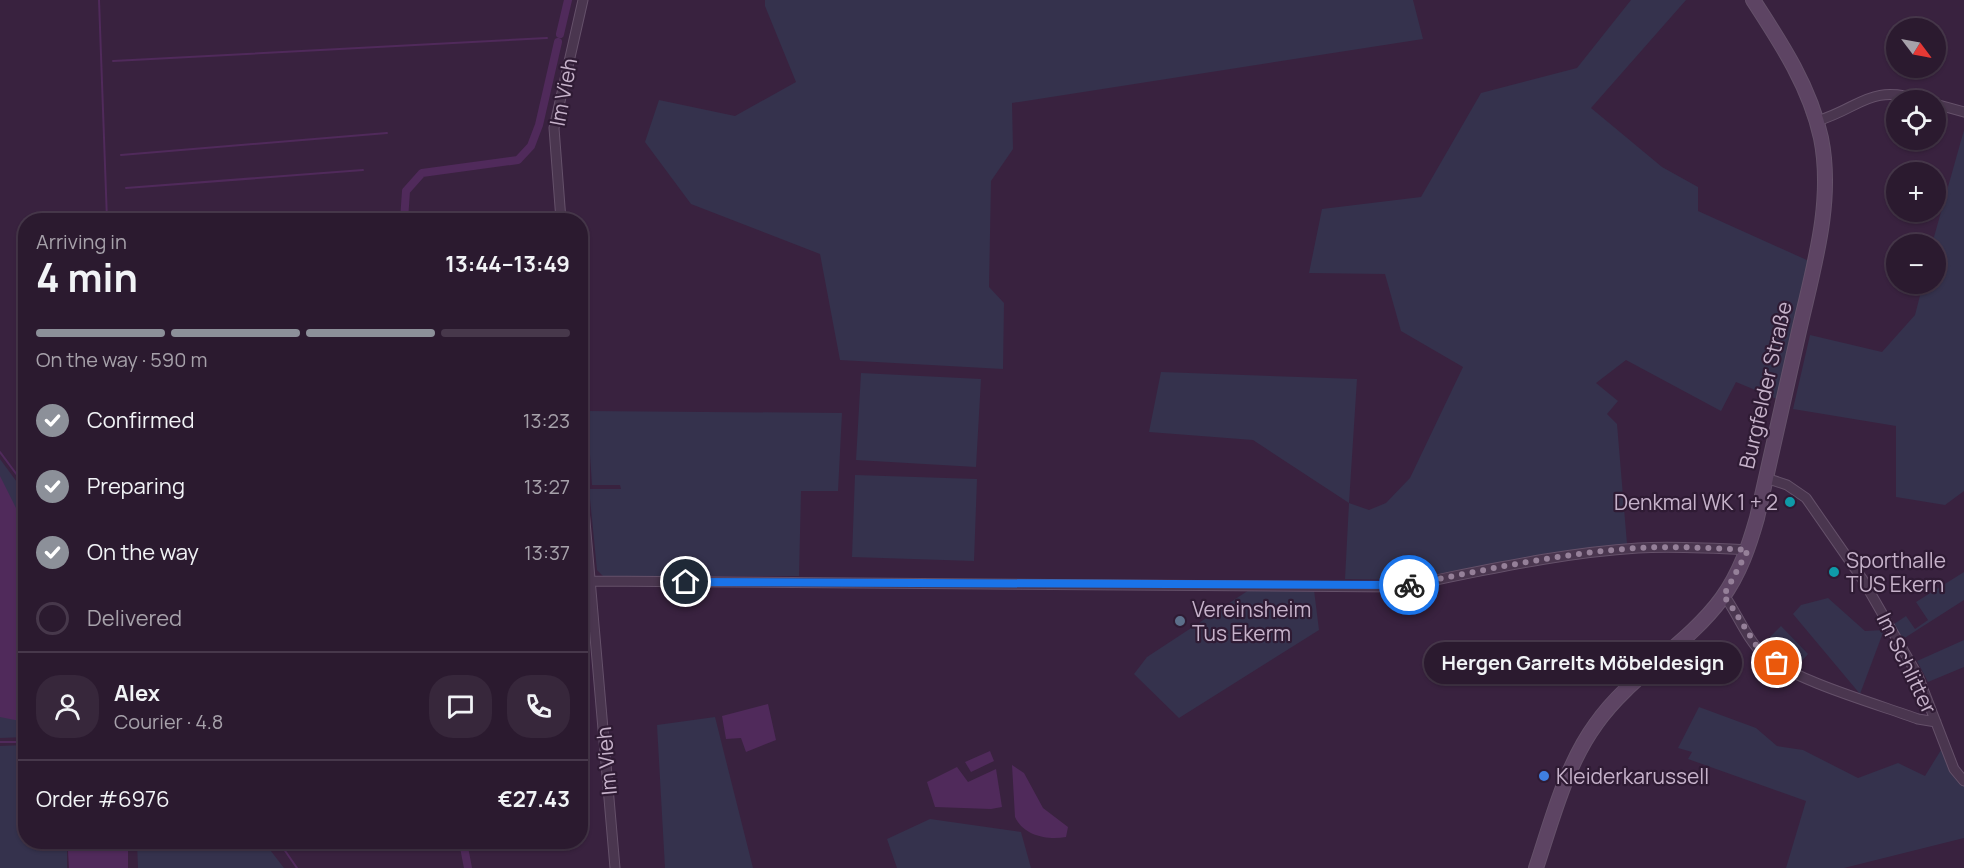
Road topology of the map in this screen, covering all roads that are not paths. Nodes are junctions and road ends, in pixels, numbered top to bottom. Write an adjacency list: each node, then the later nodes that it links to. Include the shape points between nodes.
1 (583, 0): 7 (street, Im Vieh, via 554,128)
2 (1753, 0): 6 (street, Burgfelder Straße, via 1800,78)
3 (1886, 96): 6 (street, via 1871,97)
4 (1946, 107): 5 (street)
5 (1964, 112)
6 (1817, 121): 8 (street, Burgfelder Straße, via 1824,167 1820,237)
7 (560, 213)
8 (1766, 478): 10 (street, Burgfelder Straße); 13 (street, Im Schlitter, via 1806,498 1827,526 1892,629 1918,676)
9 (588, 549): 11 (street, Im Vieh)
10 (1748, 550): 11 (street, via 1608,550 1399,587); 12 (street, Burgfelder Straße)
11 (591, 581): 15 (street, Im Vieh)
12 (1723, 597): 13 (street, via 1764,654 1777,663 1918,719); 16 (street, Burgfelder Straße, via 1594,725 1567,782)
13 (1936, 722): 14 (street, Im Schlitter, via 1954,769)
14 (1964, 781)
15 (615, 868)
16 (1536, 868)

